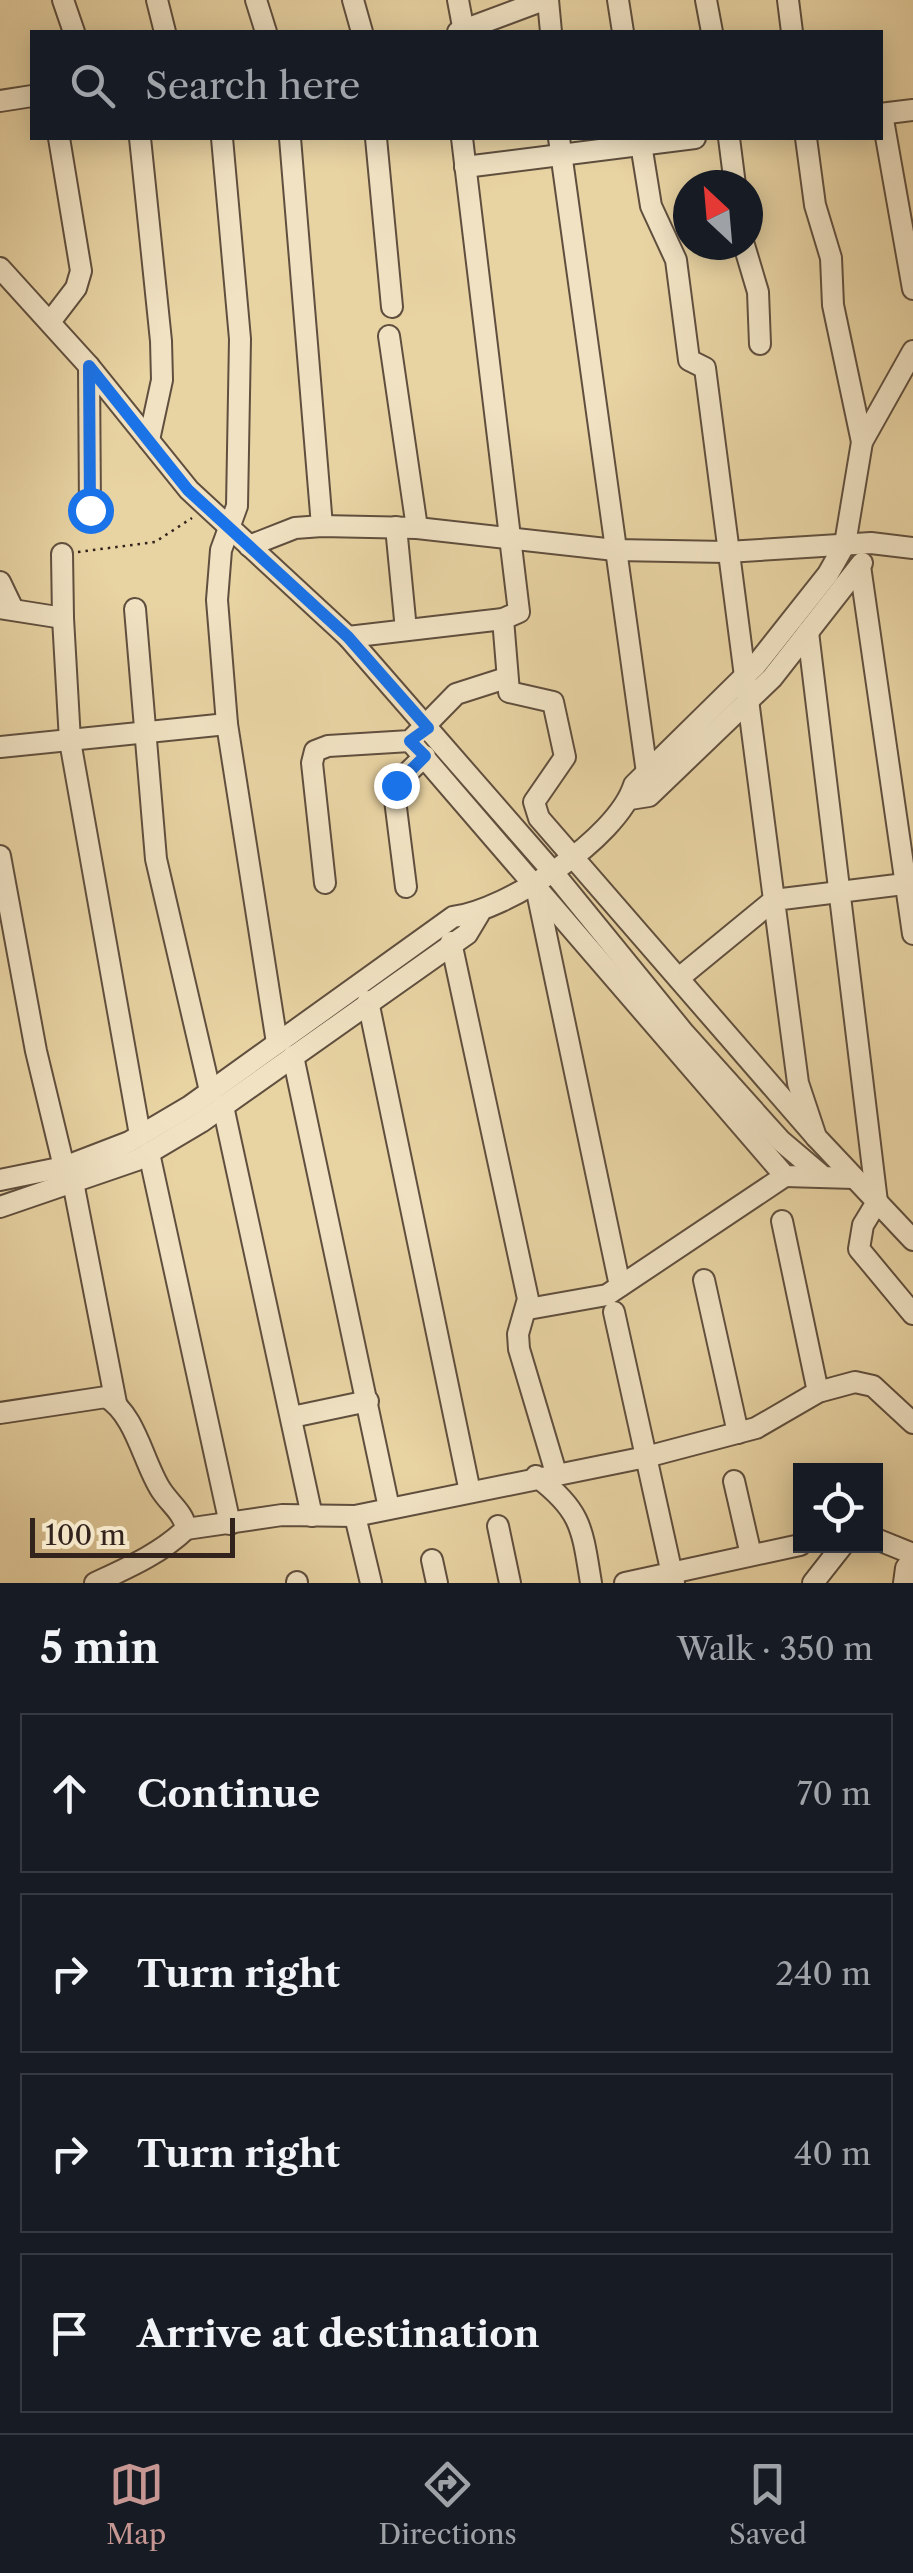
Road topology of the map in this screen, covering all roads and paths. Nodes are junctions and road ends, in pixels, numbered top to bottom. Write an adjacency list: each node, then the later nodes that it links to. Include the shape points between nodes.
1 (63, 0): 10 (street)
2 (157, 0): 11 (street)
3 (256, 0): 12 (street)
4 (353, 0): 13 (street)
5 (458, 0): 14 (street)
6 (546, 0): 15 (street); 16 (street)
7 (618, 0): 17 (street)
8 (706, 0): 18 (street)
9 (788, 0): 19 (street)
10 (73, 30)
11 (164, 30)
12 (265, 30)
13 (361, 30)
14 (462, 30)
15 (467, 30)
16 (551, 30)
17 (623, 30)
18 (712, 30)
19 (792, 30)
20 (30, 96): 21 (street)
21 (0, 101)
22 (913, 110): 23 (street)
23 (883, 114)
24 (883, 125): 39 (street)
25 (59, 140): 41 (street, via 81,271 66,306)
26 (140, 140): 46 (street, via 162,341 162,380)
27 (222, 140): 52 (street, via 240,339)
28 (290, 140): 50 (street)
29 (376, 140): 40 (street)
30 (462, 140): 35 (street)
31 (730, 140): 36 (street)
32 (806, 140): 47 (street)
33 (640, 141): 34 (street); 59 (street, via 652,206 676,260 689,360 706,368)
34 (560, 146): 35 (street); 58 (street)
35 (466, 166): 53 (street)
36 (733, 170)
37 (748, 260): 43 (street, via 758,292)
38 (0, 268): 41 (street)
39 (913, 289)
40 (392, 307)
41 (50, 322): 45 (street)
42 (389, 336): 51 (street)
43 (760, 344)
44 (913, 351): 47 (street)
45 (89, 366): 46 (street); 49 (street)
46 (149, 440): 48 (street)
47 (862, 442): 55 (street)
48 (206, 506): 52 (street); 60 (path, via 155,542)
49 (90, 510)
50 (322, 526): 51 (street); 56 (street)
51 (406, 527): 53 (street); 67 (street)
52 (231, 531): 56 (street); 73 (street, via 216,600)
53 (510, 540): 58 (street); 66 (street, via 518,612)
54 (871, 543): 55 (street); 57 (street); 61 (street)
55 (845, 544): 59 (street); 70 (street)
56 (249, 546): 69 (street)
57 (913, 548)
58 (615, 550): 59 (street); 79 (street)
59 (728, 552): 70 (street)
60 (62, 554): 65 (street)
61 (860, 566): 68 (street); 85 (street)
62 (0, 582): 63 (street)
63 (6, 608): 65 (street)
64 (135, 609): 75 (street)
65 (63, 618): 76 (street)
66 (504, 619): 67 (street); 71 (street)
67 (406, 630): 69 (street)
68 (808, 632): 72 (street); 87 (street)
69 (348, 637): 74 (street)
70 (746, 675): 72 (street); 79 (street)
71 (506, 678): 74 (street, via 456,694); 82 (street, via 509,692 553,702 564,757 535,810)
72 (748, 700): 80 (street, via 649,796); 88 (street)
73 (226, 724): 75 (street); 94 (street)
74 (428, 728): 78 (street); 83 (street)
75 (146, 732): 76 (street); 95 (street, via 156,859)
76 (70, 741): 77 (street); 97 (street)
77 (0, 747)
78 (418, 749): 83 (street); 84 (street, via 315,751); 86 (street, via 394,792)
79 (648, 772): 80 (street)
80 (630, 798): 82 (street)
81 (0, 856): 99 (street, via 36,1051)
82 (576, 857): 83 (street); 92 (street)
83 (544, 877): 89 (street); 98 (street, via 781,1141); 100 (street); 108 (street)
84 (325, 883)
85 (909, 884): 87 (street); 90 (street)
86 (406, 887)
87 (841, 892): 88 (street); 103 (street)
88 (774, 900): 92 (street); 96 (street, via 798,1084)
89 (479, 914): 91 (street, via 467,934); 94 (street, via 453,917)
90 (913, 934)
91 (451, 942): 93 (street); 109 (street)
92 (679, 978): 96 (street)
93 (368, 1001): 94 (street); 122 (street)
94 (285, 1049): 95 (street); 113 (street)
95 (216, 1098): 97 (street); 116 (street)
96 (816, 1138): 101 (street)
97 (145, 1144): 99 (street); 126 (street)
98 (820, 1174): 100 (street); 101 (street)
99 (68, 1175): 102 (street); 104 (street); 114 (street)
100 (785, 1176): 108 (street)
101 (854, 1178): 103 (street)
102 (0, 1180)
103 (877, 1202): 106 (street); 111 (street, via 863,1225 859,1250)
104 (0, 1208)
105 (782, 1220): 112 (street)
106 (913, 1240)
107 (704, 1280): 118 (street)
108 (620, 1286): 109 (street, via 607,1295)
109 (528, 1310): 120 (street, via 519,1349)
110 (614, 1312): 119 (street)
111 (913, 1314)
112 (818, 1392): 117 (street, via 862,1382); 118 (street)
113 (368, 1401): 116 (street); 123 (street)
114 (116, 1403): 115 (street, via 97,1397); 128 (street)
115 (0, 1413)
116 (292, 1418): 124 (street)
117 (913, 1423)
118 (738, 1433): 119 (street)
119 (646, 1457): 120 (street); 137 (street)
120 (546, 1475): 122 (street); 142 (street, via 582,1524)
121 (734, 1481): 132 (street)
122 (470, 1492): 123 (street)
123 (389, 1508): 125 (street)
124 (312, 1516): 125 (street); 126 (street)
125 (356, 1516): 139 (street)
126 (230, 1524): 128 (street)
127 (498, 1526): 141 (street)
128 (186, 1529): 135 (street)
129 (883, 1542): 133 (street)
130 (793, 1547): 132 (street)
131 (837, 1553): 144 (street)
132 (751, 1556): 136 (street)
133 (913, 1556): 145 (street)
134 (432, 1560): 140 (street)
135 (141, 1573): 138 (street)
136 (703, 1575): 137 (street)
137 (673, 1578): 143 (street)
138 (95, 1583)
139 (371, 1583)
140 (437, 1583)
141 (510, 1583)
142 (591, 1583)
143 (626, 1583)
144 (813, 1583)
145 (904, 1583)

